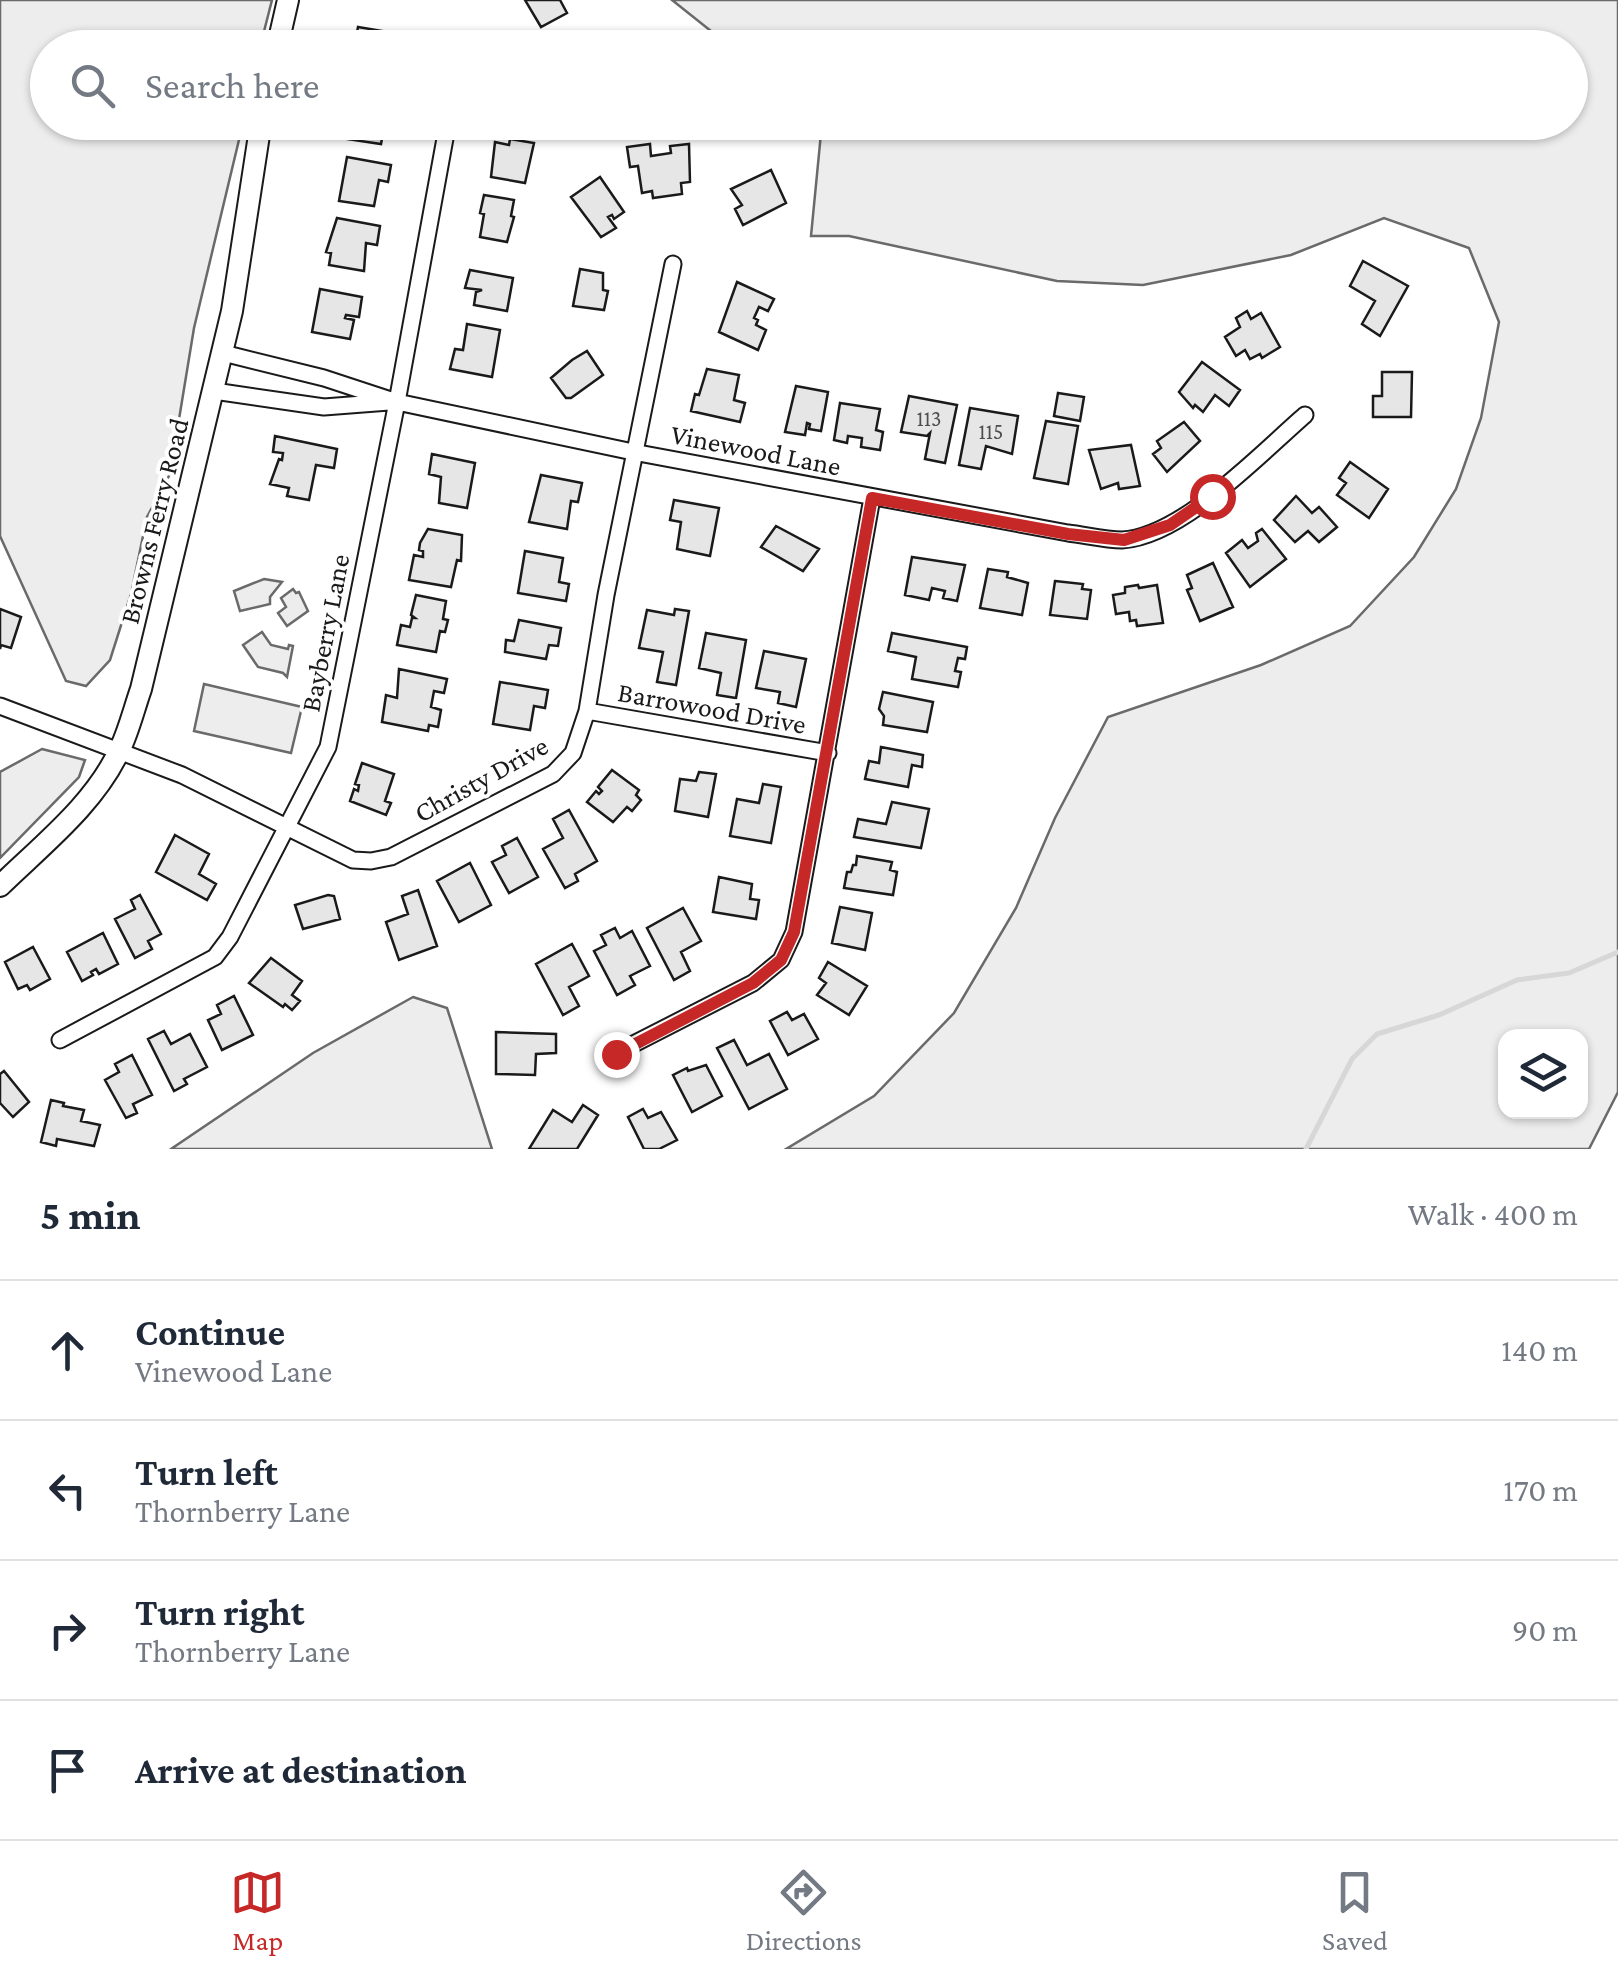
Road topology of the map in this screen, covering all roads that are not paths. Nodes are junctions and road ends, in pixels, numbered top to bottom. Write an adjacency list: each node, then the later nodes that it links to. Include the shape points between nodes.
1 (288, 0): 2 (street)
2 (281, 30)
3 (258, 140): 6 (street, Browns Ferry Road)
4 (445, 140): 8 (street, Bayberry Lane)
5 (673, 264): 10 (street, Christy Drive)
6 (223, 353): 7 (street, Browns Ferry Road); 8 (street, Vinewood Lane)
7 (214, 390): 8 (street, Vinewood Lane, via 324,406); 14 (street, Browns Ferry Road)
8 (397, 402): 10 (street, Vinewood Lane); 16 (street, Bayberry Lane, via 328,748)
9 (1305, 415): 11 (street, Vinewood Lane, via 1212,496 1170,525 1124,540)
10 (634, 452): 11 (street, Vinewood Lane); 13 (street, Christy Drive)
11 (872, 498): 15 (street)
12 (0, 706): 14 (street, Christy Drive)
13 (587, 711): 15 (street, Barrowood Drive); 16 (street, Christy Drive, via 573,753 554,774 391,857 353,860)
14 (120, 750): 16 (street, Christy Drive); 17 (street, Browns Ferry Road, via 88,798)
15 (828, 753): 19 (street, via 794,932 781,960 753,983)
16 (285, 826): 18 (street, Bayberry Lane, via 215,957)
17 (0, 886)
18 (60, 1040)
19 (616, 1054)

